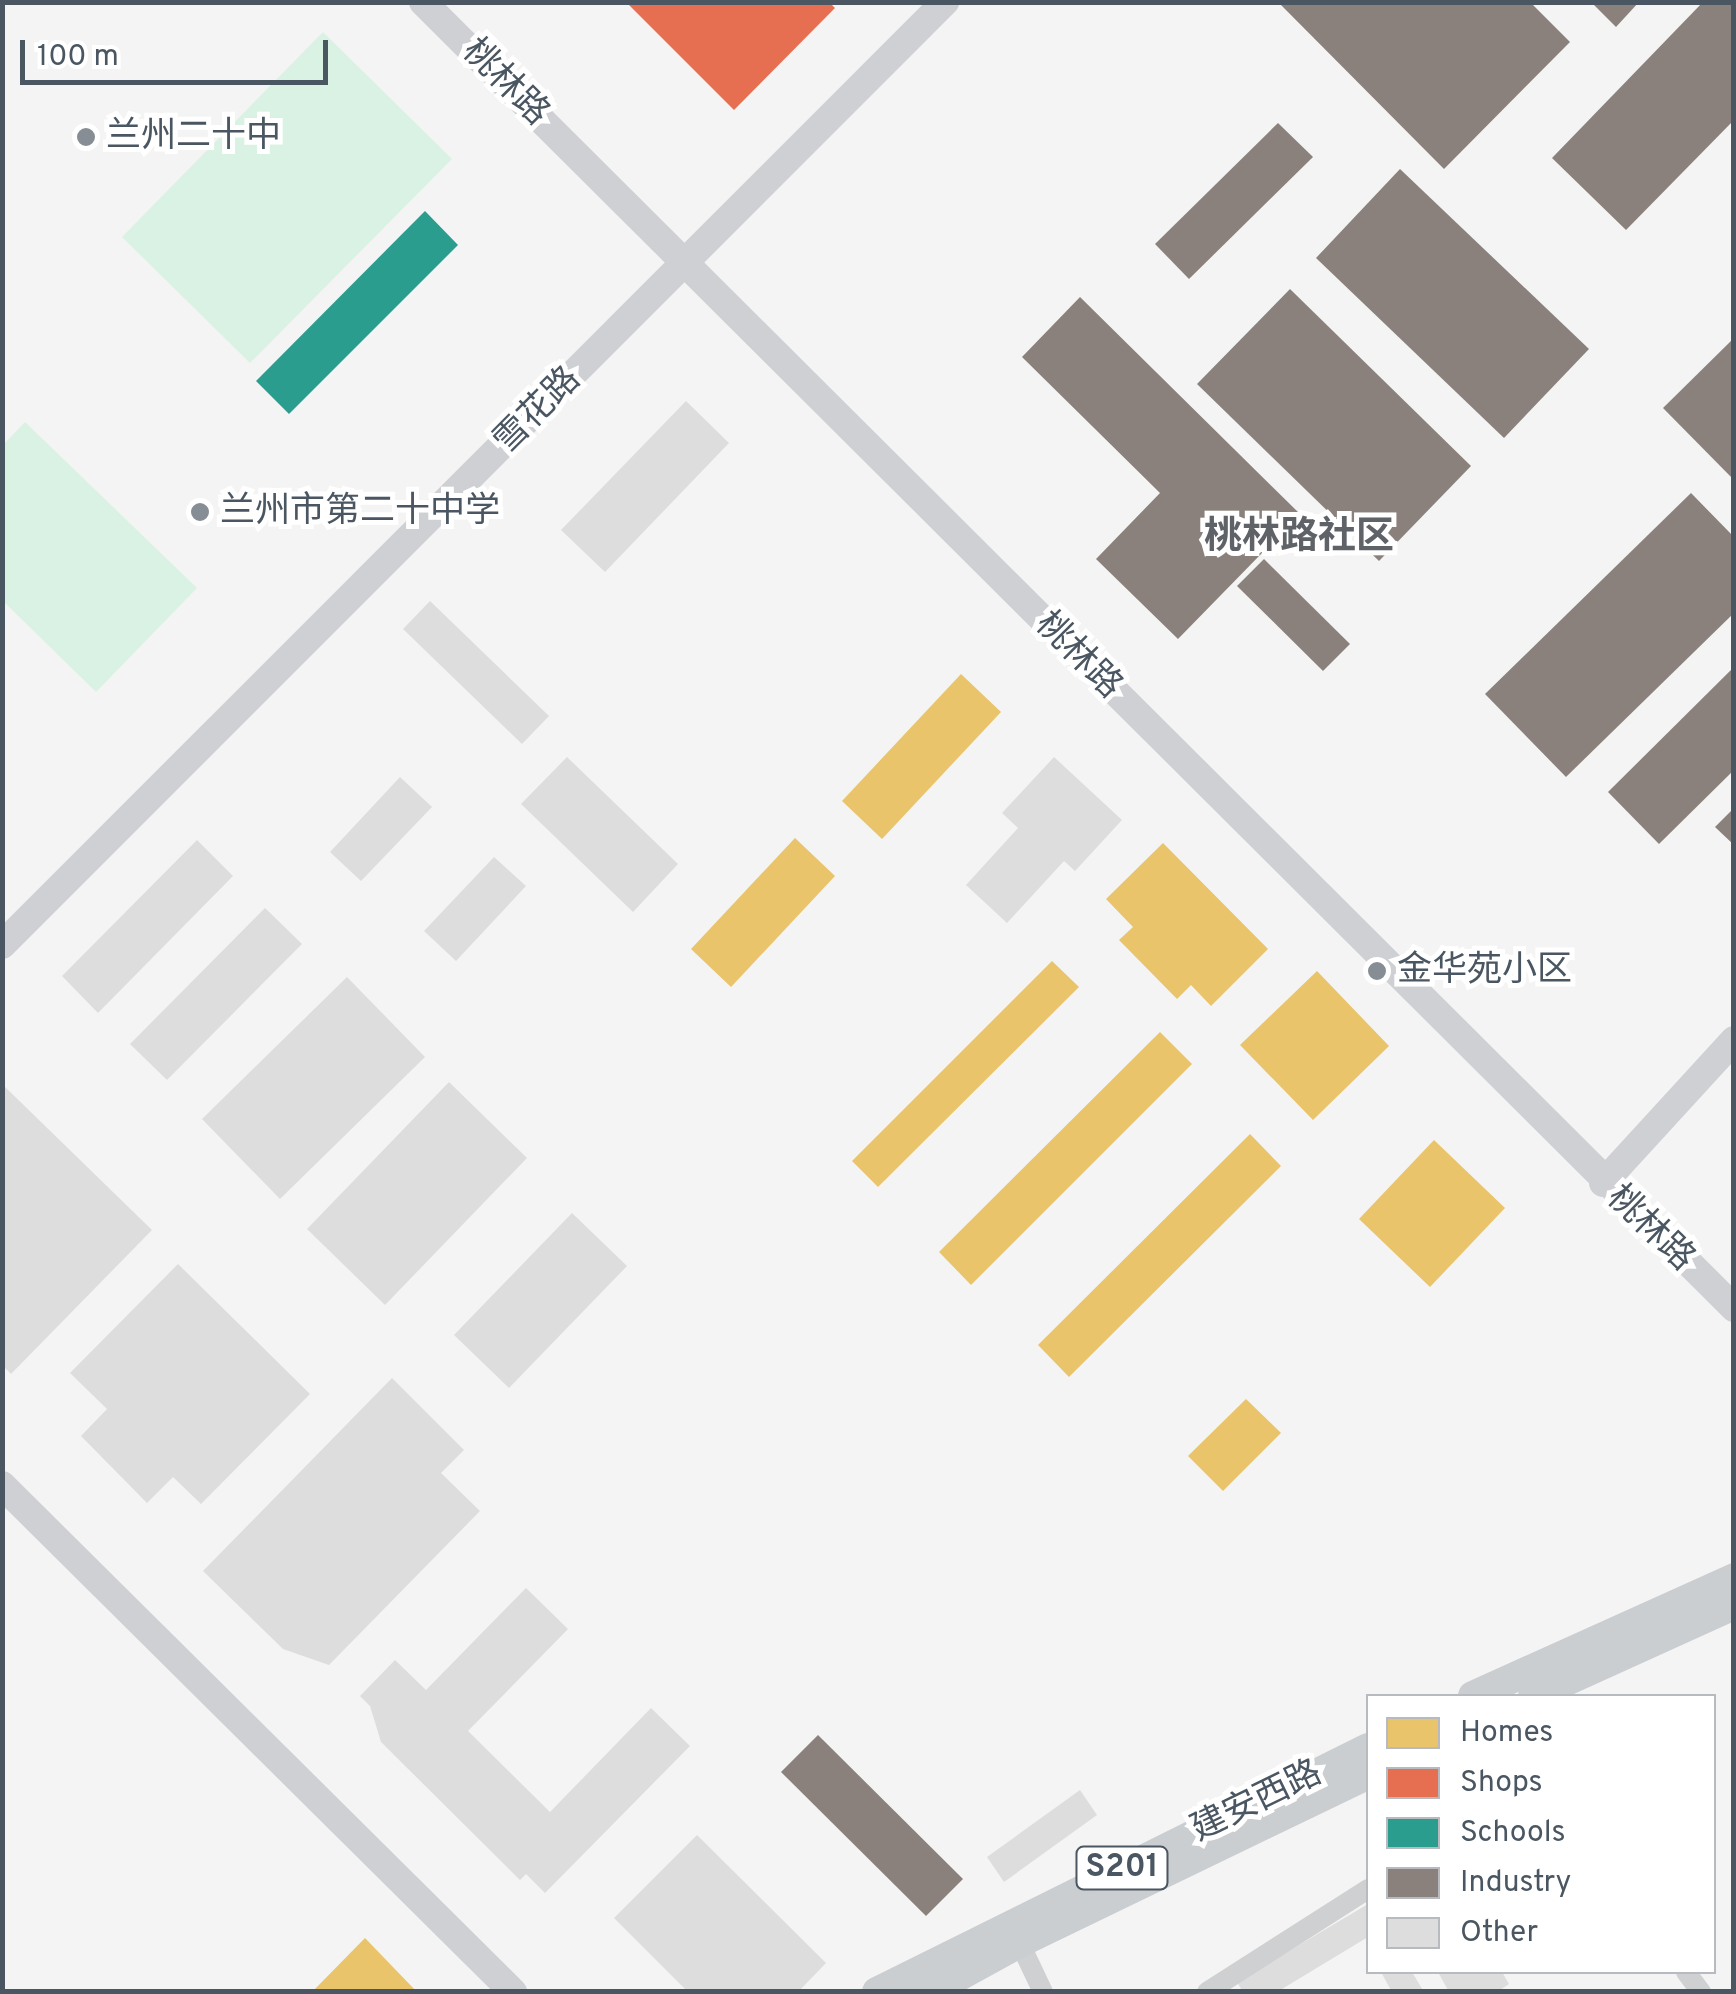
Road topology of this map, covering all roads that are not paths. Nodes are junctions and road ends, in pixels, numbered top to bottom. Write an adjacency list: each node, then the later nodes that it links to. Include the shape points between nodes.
1 (423, 2): 3 (street, 桃林路)
2 (945, 2): 3 (street, 雪花路)
3 (686, 263): 4 (street, 雪花路); 6 (street, 桃林路)
4 (2, 944)
5 (1734, 1040): 6 (street)
6 (1603, 1183): 7 (street, 桃林路)
7 (1734, 1308)
8 (2, 1485): 17 (street)
9 (1734, 1578): 11 (main road)
10 (1734, 1605): 12 (main road)
11 (1478, 1694)
12 (1537, 1694)
13 (1366, 1749): 16 (main road, 建安西路 / S201)
14 (1366, 1775): 16 (main road, 建安西路 / S201)
15 (1366, 1890): 21 (street)
16 (1015, 1933): 18 (main road, 建安西路 / S201); 19 (main road, 建安西路 / S201); 20 (street)
17 (513, 1992)
18 (877, 1992)
19 (930, 1992)
20 (1043, 1992)
21 (1207, 1992)

